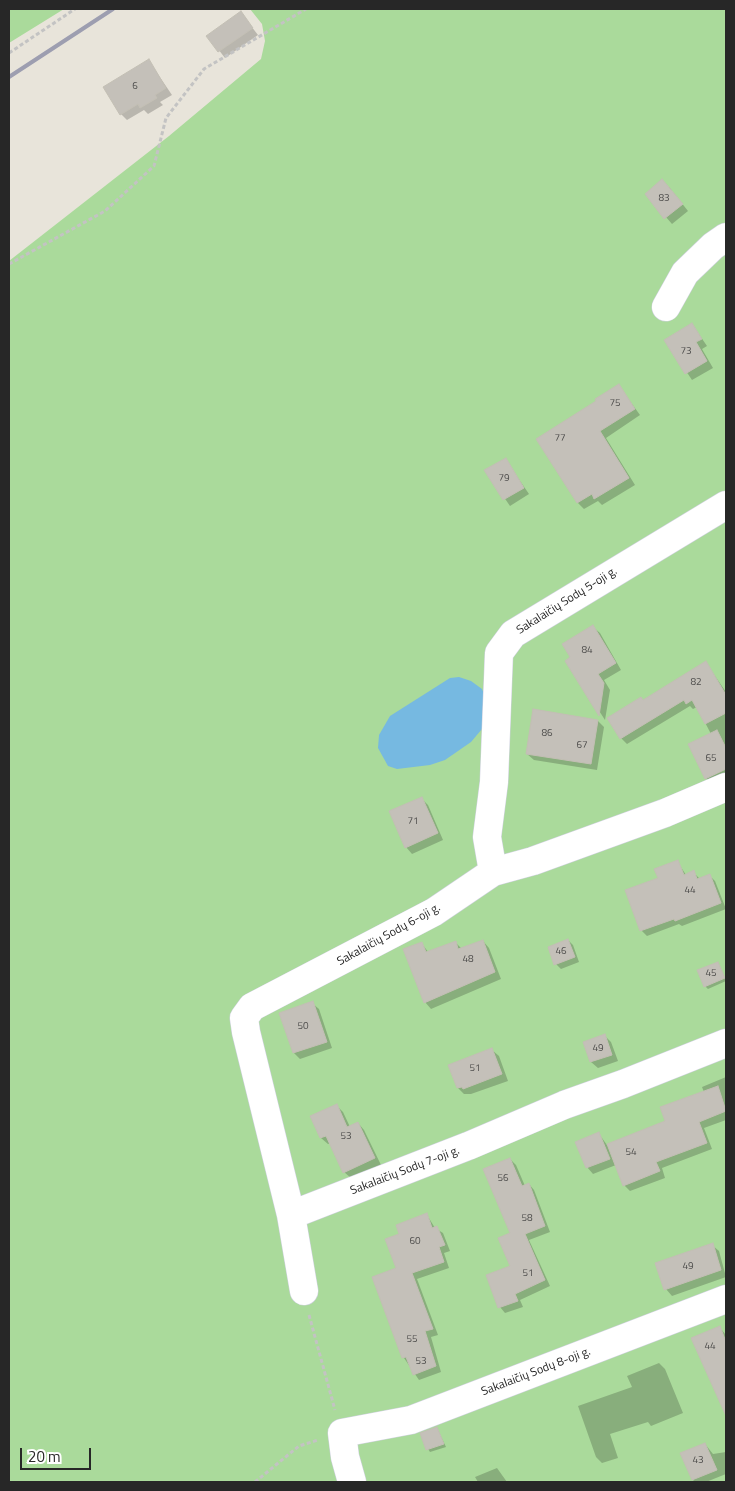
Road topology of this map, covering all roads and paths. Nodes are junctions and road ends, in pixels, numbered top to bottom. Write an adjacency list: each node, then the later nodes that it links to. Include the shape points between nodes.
1 (75, 9): 3 (path)
2 (306, 9): 5 (path, via 204,69 166,118 154,166 105,211)
3 (9, 53)
4 (726, 237): 6 (street, via 685,273)
5 (9, 264)
6 (666, 307)
7 (726, 505): 9 (street, Sakalaičių Sodų 5-oji g., via 513,634 499,653 494,782 487,837)
8 (726, 787): 9 (street, Sakalaičių Sodų 6-oji g., via 666,813)
9 (493, 872): 11 (street, Sakalaičių Sodų 6-oji g., via 434,912 252,1007 244,1018)
10 (726, 1043): 11 (street, Sakalaičių Sodų 7-oji g.)
11 (291, 1215): 12 (street)
12 (304, 1291): 14 (path)
13 (726, 1299): 14 (street, Sakalaičių Sodų 8-oji g., via 411,1420)
14 (342, 1433): 15 (path, via 299,1446); 16 (street)
15 (255, 1482)
16 (352, 1482)

